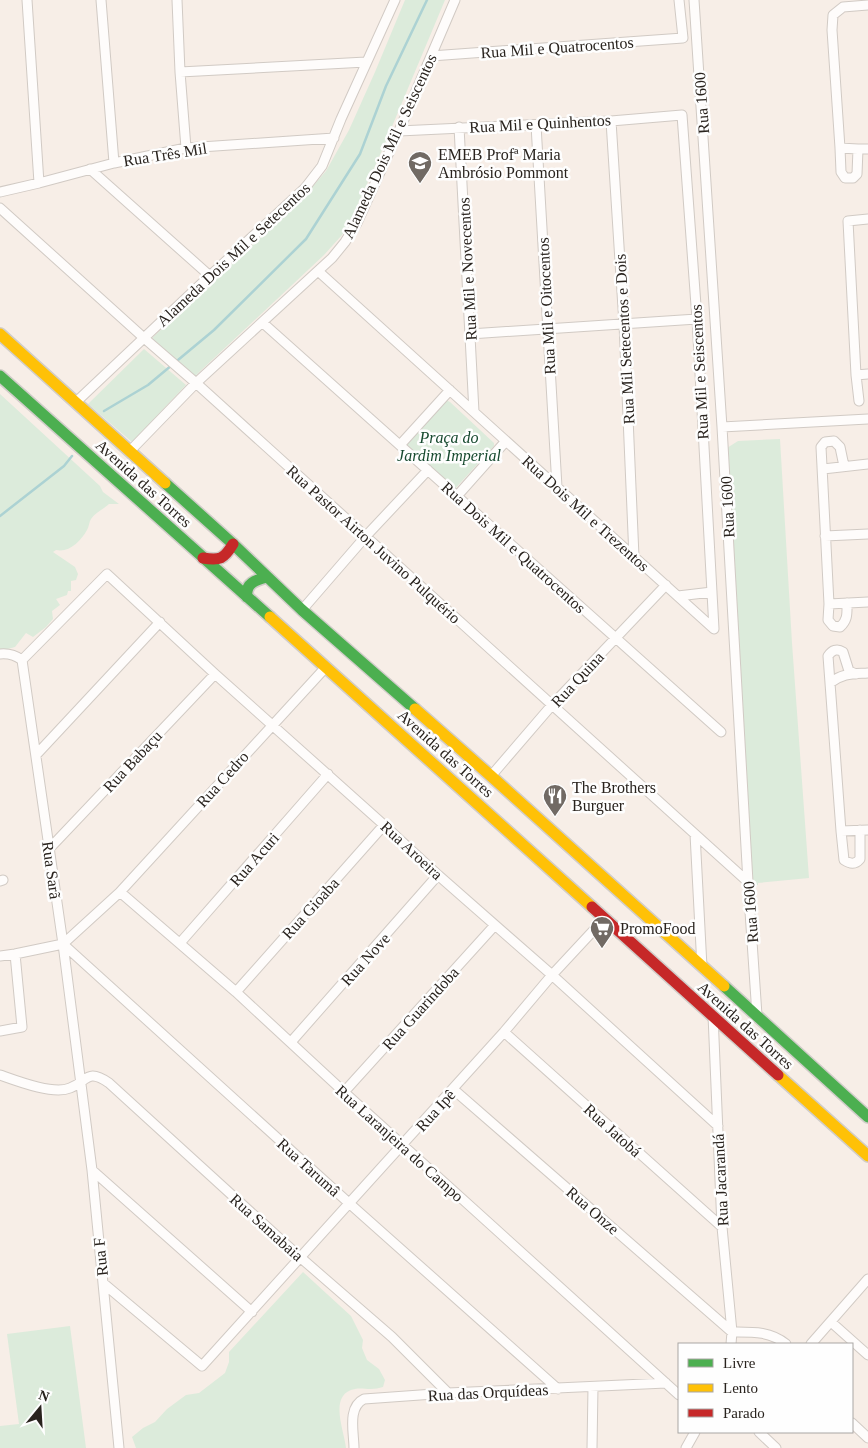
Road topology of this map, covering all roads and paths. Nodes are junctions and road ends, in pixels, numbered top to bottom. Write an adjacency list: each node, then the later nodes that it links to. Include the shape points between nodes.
1 (27, 0): 24 (street)
2 (102, 0): 22 (street)
3 (177, 0): 11 (street)
4 (395, 0): 10 (street, Alameda Dois Mil e Setecentos)
5 (455, 0): 9 (street, Alameda Dois Mil e Seiscentos)
6 (679, 0): 9 (street, Rua Mil e Quatrocentos, via 682,38)
7 (694, 0): 46 (street, Rua 1600)
8 (868, 5): 19 (street, via 843,7 833,15)
9 (431, 56): 16 (street, Alameda Dois Mil e Seiscentos)
10 (366, 62): 11 (street); 17 (street, Alameda Dois Mil e Setecentos)
11 (180, 72): 18 (street)
12 (682, 114): 13 (street, Rua Mil e Quinhentos); 30 (street, Rua Mil e Seiscentos)
13 (611, 121): 14 (street, Rua Mil e Quinhentos); 32 (street, Rua Mil Setecentos e Dois)
14 (536, 125): 15 (street, Rua Mil e Quinhentos); 33 (street, Rua Mil e Oitocentos)
15 (459, 127): 16 (street, Rua Mil e Quinhentos); 35 (street, Rua Mil e Novecentos)
16 (399, 131): 28 (street, Alameda Dois Mil e Seiscentos, via 351,233)
17 (334, 138): 18 (street, Rua Três Mil); 29 (street, Alameda Dois Mil e Setecentos, via 322,166 305,188)
18 (186, 148): 22 (street, Rua Três Mil)
19 (840, 148): 21 (street); 21 (street, via 841,172 845,178 853,178 857,174)
20 (868, 149): 21 (street)
21 (858, 150)
22 (114, 163): 23 (street, Rua Três Mil)
23 (90, 169): 24 (street, Rua Três Mil); 29 (street)
24 (39, 183): 25 (street, Rua Três Mil)
25 (0, 192)
26 (0, 208): 36 (street, Rua Pastor Airton Juvino Pulquério)
27 (868, 219): 38 (street, via 848,221)
28 (318, 270): 31 (street, Alameda Dois Mil e Seiscentos); 41 (street, Rua Dois Mil e Trezentos)
29 (210, 276): 36 (street, Alameda Dois Mil e Setecentos)
30 (697, 319): 32 (street); 64 (street, Rua Mil e Seiscentos)
31 (263, 323): 40 (street, Alameda Dois Mil e Seiscentos); 48 (street, Rua Dois Mil e Quatrocentos)
32 (624, 324): 33 (street); 60 (street, Rua Mil Setecentos e Dois)
33 (548, 329): 35 (street); 54 (street, Rua Mil e Oitocentos)
34 (0, 334): 43 (main road, Avenida das Torres)
35 (470, 334): 44 (street, Rua Mil e Novecentos)
36 (144, 338): 40 (street, Rua Pastor Airton Juvino Pulquério); 43 (street, Alameda Dois Mil e Setecentos)
37 (868, 374): 38 (street)
38 (856, 375): 42 (street)
39 (0, 376): 61 (main road, Avenida das Torres)
40 (196, 383): 49 (street, Avenida das Torres); 57 (street, Rua Pastor Airton Juvino Pulquério)
41 (450, 390): 44 (street, Rua Dois Mil e Trezentos); 48 (street)
42 (859, 401)
43 (75, 403): 49 (main road, Avenida das Torres)
44 (474, 412): 47 (street, Rua Dois Mil e Trezentos)
45 (868, 419): 46 (street)
46 (722, 426): 93 (street, Rua 1600)
47 (506, 441): 54 (street, Rua Dois Mil e Trezentos); 55 (street)
48 (400, 445): 53 (street, Rua Dois Mil e Quatrocentos)
49 (130, 452): 59 (main road, Avenida das Torres)
50 (868, 464): 51 (street)
51 (844, 466): 52 (street); 52 (street, via 840,447 834,441 825,442 821,447)
52 (823, 469): 58 (street)
53 (428, 470): 55 (street, Rua Dois Mil e Quatrocentos); 57 (street)
54 (557, 487): 60 (street, Rua Dois Mil e Trezentos)
55 (457, 496): 73 (street, Rua Dois Mil e Quatrocentos)
56 (868, 534): 58 (street)
57 (366, 536): 70 (street); 81 (street, Rua Pastor Airton Juvino Pulquério)
58 (826, 536): 69 (street)
59 (233, 544): 61 (main road, via 222,558); 62 (main road, Avenida das Torres)
60 (634, 557): 63 (street, Rua Dois Mil e Trezentos)
61 (203, 558): 66 (main road, Avenida das Torres)
62 (267, 577): 66 (main road, via 250,583 246,587); 70 (main road, Avenida das Torres)
63 (666, 585): 65 (street, Rua Dois Mil e Trezentos); 73 (street, Rua Quina)
64 (712, 592): 65 (street); 72 (street, Rua Mil e Seiscentos)
65 (678, 596): 72 (street, Rua Dois Mil e Trezentos)
66 (247, 597): 76 (main road, Avenida das Torres)
67 (868, 602): 68 (street)
68 (847, 603): 69 (street); 69 (street, via 847,617 840,627 833,626 828,620)
69 (829, 604)
70 (302, 610): 86 (main road, Avenida das Torres)
71 (160, 622): 75 (street, Rua Aroeira, via 106,574); 78 (street, Rua Aroeira); 84 (street)
72 (714, 629)
73 (616, 638): 81 (street, Rua Quina); 83 (street, Rua Dois Mil e Quatrocentos)
74 (0, 654): 75 (street, via 6,653)
75 (22, 660): 84 (street, Rua Sarã)
76 (326, 667): 82 (street, Rua Cedro); 95 (main road, Avenida das Torres)
77 (868, 673): 79 (street)
78 (215, 674): 82 (street, Rua Aroeira); 91 (street, Rua Babaçu)
79 (856, 674): 80 (street, via 843,675); 80 (street, via 849,670 843,652 835,650 828,656)
80 (830, 683): 89 (street)
81 (552, 705): 86 (street, Rua Quina); 90 (street, Rua Pastor Airton Juvino Pulquério)
82 (272, 724): 85 (street, Rua Aroeira); 94 (street, Rua Cedro)
83 (720, 732)
84 (36, 756): 91 (street, Rua Sarã)
85 (328, 774): 87 (street, Rua Aroeira); 97 (street, Rua Acuri)
86 (491, 776): 101 (main road, Avenida das Torres)
87 (384, 824): 92 (street, Rua Aroeira); 103 (street, Rua Gioaba)
88 (864, 830): 89 (street); 89 (street, via 860,859 853,863 844,860)
89 (841, 831)
90 (695, 834): 93 (street, Rua Pastor Airton Juvino Pulquério); 101 (street)
91 (49, 850): 98 (street, Rua Sarã)
92 (438, 875): 96 (street, Rua Aroeira); 108 (street, Rua Nove)
93 (748, 882): 105 (street, Rua 1600)
94 (120, 892): 97 (street, Rua Laranjeira do Campo); 98 (street, Rua Cedro)
95 (606, 918): 102 (street, Rua Ipê); 104 (main road, Avenida das Torres)
96 (495, 925): 102 (street, Rua Aroeira); 112 (street, Rua Guarindoba)
97 (180, 943): 103 (street, Rua Laranjeira do Campo)
98 (63, 944): 99 (street); 110 (street, Rua Sarã); 119 (street, Rua Tarumâ)
99 (15, 954): 100 (street); 106 (street, via 22,1027)
100 (0, 956)
101 (702, 967): 105 (main road, Avenida das Torres)
102 (552, 975): 107 (street, Rua Ipê); 114 (street, Rua Aroeira)
103 (236, 992): 108 (street, Rua Laranjeira do Campo)
104 (713, 1015): 114 (street, Rua Jacarandá); 116 (main road, Avenida das Torres)
105 (757, 1015): 113 (main road, Avenida das Torres)
106 (0, 1031)
107 (504, 1032): 111 (street, Rua Ipê); 120 (street, Rua Jatobá)
108 (291, 1042): 112 (street, Rua Laranjeira do Campo)
109 (0, 1075): 110 (street, Rua Samabaia, via 37,1087 55,1089 69,1088)
110 (80, 1081): 118 (street, Rua F); 121 (street, Rua Samabaia, via 95,1076 109,1083)
111 (454, 1089): 115 (street, Rua Ipê); 126 (street, Rua Onze)
112 (344, 1092): 115 (street, Rua Laranjeira do Campo)
113 (868, 1117)
114 (718, 1126): 120 (street, Rua Jacarandá)
115 (403, 1145): 119 (street, Rua Ipê); 131 (street, Rua Laranjeira do Campo)
116 (863, 1147): 117 (main road, Avenida das Torres)
117 (868, 1156)
118 (92, 1170): 123 (street, Rua F); 124 (street)
119 (350, 1204): 121 (street, Rua Ipê); 133 (street, Rua Tarumâ)
120 (722, 1227): 126 (street, Rua Jacarandá)
121 (301, 1258): 124 (street, Rua Ipê); 134 (street, Rua Samabaia, via 392,1337)
122 (868, 1279): 125 (street)
123 (103, 1283): 124 (street, Rua Ipê, via 202,1366); 140 (street, Rua F)
124 (252, 1312)
125 (831, 1322): 129 (street); 130 (street)
126 (732, 1332): 127 (street, Rua Jacarandá); 128 (street, via 766,1333)
127 (731, 1343)
128 (785, 1343)
129 (812, 1343)
130 (868, 1355)
131 (666, 1384): 132 (street, Rua das Orquídeas); 135 (street, Rua Laranjeira do Campo)
132 (593, 1387): 133 (street, Rua das Orquídeas); 142 (street)
133 (558, 1388): 134 (street, Rua das Orquídeas)
134 (448, 1393): 141 (street, Rua das Orquídeas, via 359,1401 353,1412)
135 (678, 1394)
136 (853, 1424): 139 (street)
137 (694, 1433): 143 (street)
138 (760, 1433): 144 (street)
139 (868, 1438)
140 (119, 1448)
141 (354, 1448)
142 (592, 1448)
143 (686, 1448)
144 (776, 1448)

